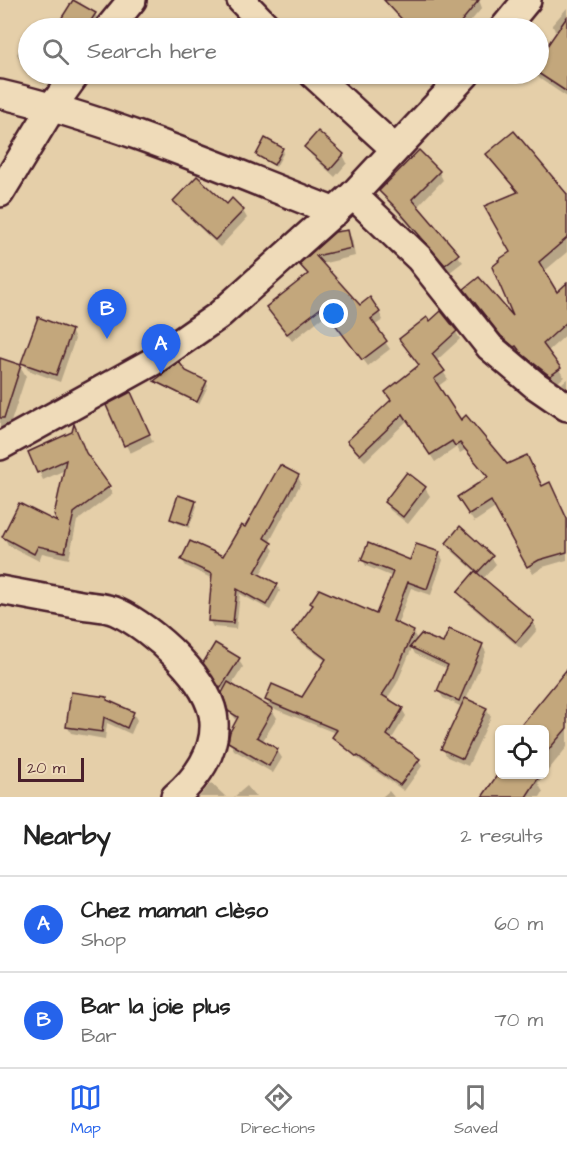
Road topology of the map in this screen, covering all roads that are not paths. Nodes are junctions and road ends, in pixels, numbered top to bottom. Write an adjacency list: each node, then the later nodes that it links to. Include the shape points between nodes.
1 (132, 0): 4 (street)
2 (242, 0): 5 (street)
3 (527, 0): 6 (street)
4 (117, 18)
5 (259, 18)
6 (512, 18)
7 (69, 84): 11 (street)
8 (324, 84): 12 (street)
9 (457, 84): 12 (street)
10 (0, 94): 11 (street)
11 (53, 106): 13 (street); 14 (street)
12 (396, 149): 14 (street)
13 (0, 193)
14 (344, 203): 15 (street, via 420,259 490,347); 16 (street, via 218,315 152,362)
15 (567, 407)
16 (0, 446)
17 (0, 590): 18 (street, via 115,611 146,628 187,668 206,694 214,722 203,765)
18 (176, 797)

